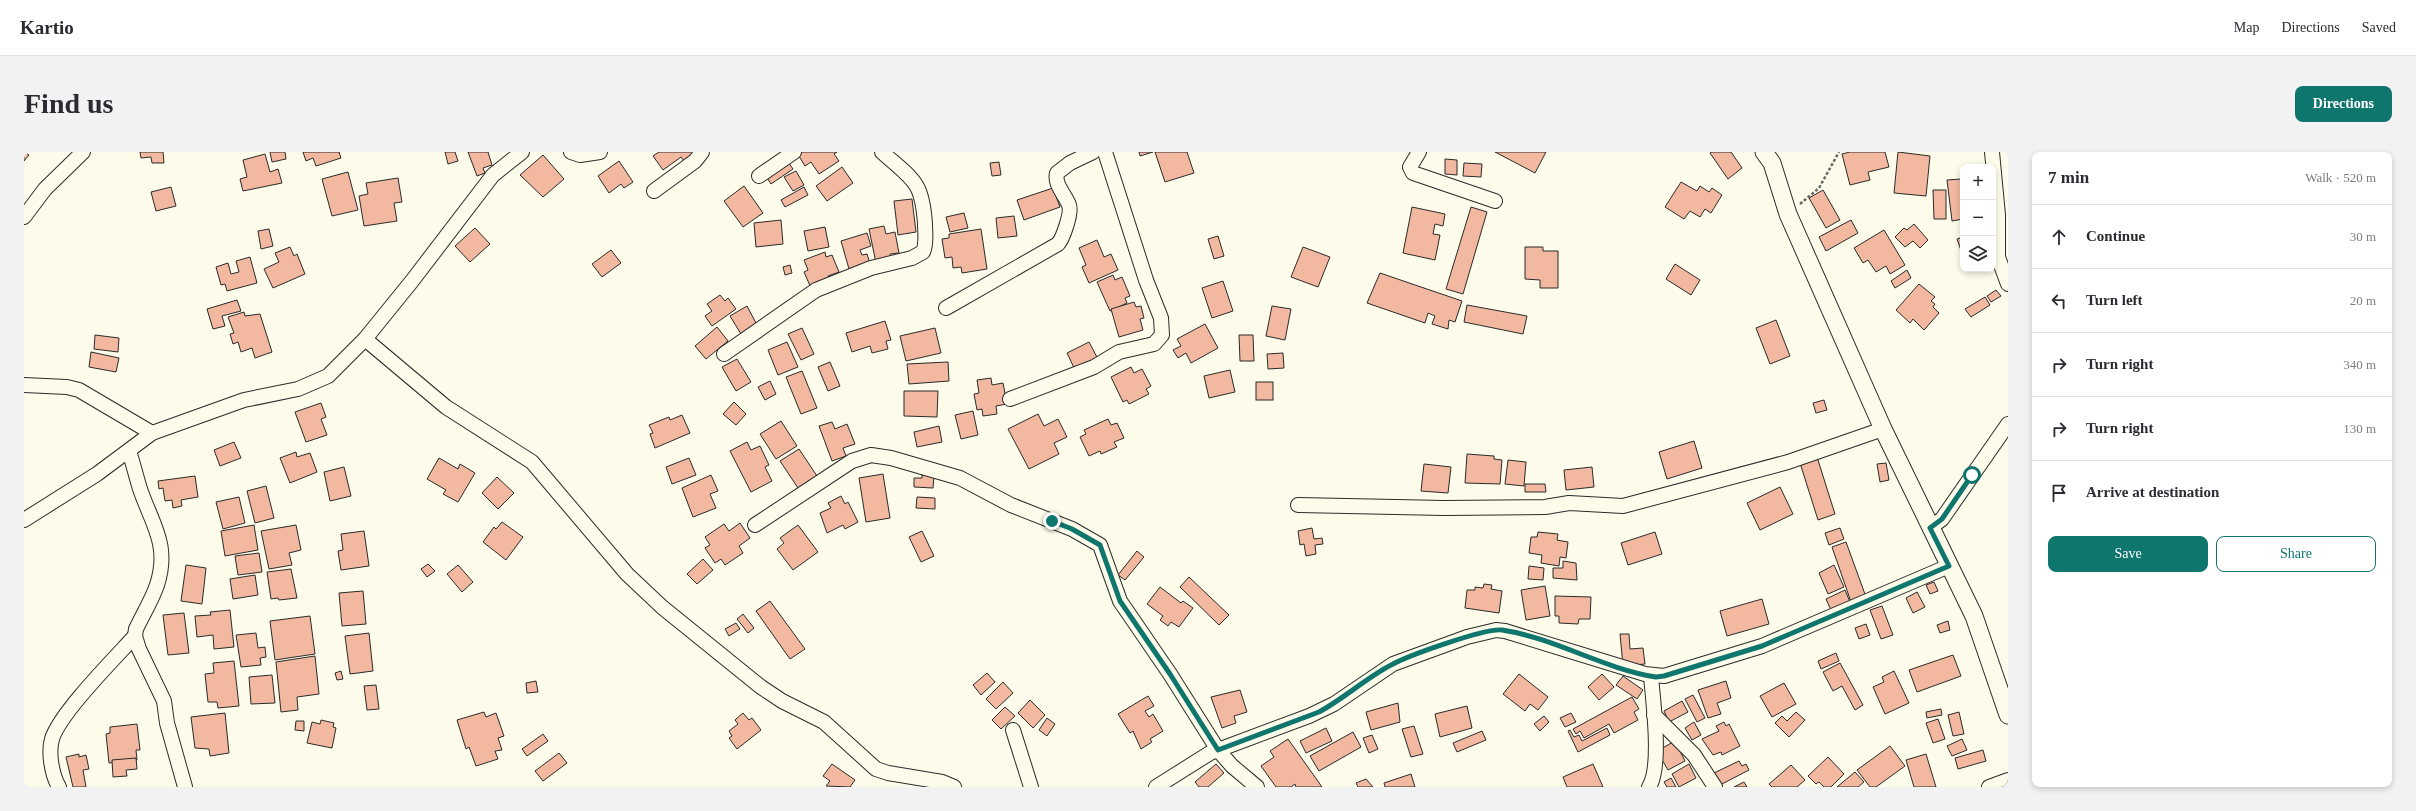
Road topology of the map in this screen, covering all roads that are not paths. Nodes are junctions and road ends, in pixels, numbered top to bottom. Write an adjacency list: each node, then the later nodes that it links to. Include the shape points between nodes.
1 (83, 152): 16 (street, via 45,189)
2 (522, 152): 19 (street, via 493,175)
3 (571, 152): 4 (street, via 580,155)
4 (600, 152)
5 (702, 152): 14 (street, via 694,162)
6 (794, 152): 13 (street)
7 (882, 152): 20 (street, via 919,188 923,198 926,238 923,252 912,258 871,268 816,290)
8 (1093, 152): 18 (street, via 1070,163 1057,173 1056,181 1070,209 1063,238 1058,244)
9 (1105, 152): 22 (street, via 1146,280 1162,318 1162,335 1154,344 1119,352 1094,367)
10 (1419, 152): 15 (street, via 1410,167 1413,173)
11 (1764, 152): 24 (street, via 1772,163 1788,214)
12 (1992, 152): 17 (street, via 1998,215 1998,257)
13 (758, 176)
14 (654, 191)
15 (1495, 201)
16 (24, 214)
17 (2008, 284)
18 (946, 308)
19 (365, 339): 25 (street, via 328,376 316,382 244,400); 39 (street, via 446,407 532,462 628,574 662,607 761,687 782,701 824,722 876,769)
20 (724, 354)
21 (24, 385): 25 (street, via 79,390)
22 (1010, 399)
23 (2008, 424): 30 (street, via 1942,519)
24 (1883, 429): 27 (street, via 1788,462 1623,506 1570,503 1545,507 1444,508); 30 (street)
25 (152, 433): 26 (street)
26 (129, 451): 28 (street); 32 (street, via 140,490 160,537 162,548 162,566 157,585 136,628)
27 (1298, 505)
28 (24, 520)
29 (755, 525): 37 (street, via 852,461 871,455 891,458 960,478 1011,505 1072,529 1100,545 1120,601)
30 (1930, 528): 31 (street)
31 (1949, 566): 33 (street, via 1762,646 1664,676); 35 (street, via 1974,616)
32 (135, 636): 40 (street, via 55,732 51,747 52,767); 41 (street, via 164,701 175,757)
33 (1651, 676): 34 (street); 37 (street, via 1496,630 1467,637 1393,664 1319,712)
34 (1654, 715): 46 (street, via 1654,770); 47 (street, via 1694,755)
35 (2008, 715)
36 (1013, 730): 43 (street)
37 (1218, 750): 44 (street); 45 (street)
38 (2008, 780): 48 (street)
39 (920, 783): 42 (street, via 942,782)
40 (59, 787)
41 (185, 787)
42 (954, 787)
43 (1031, 787)
44 (1156, 787)
45 (1257, 787)
46 (1649, 787)
47 (1715, 787)
48 (1989, 787)

